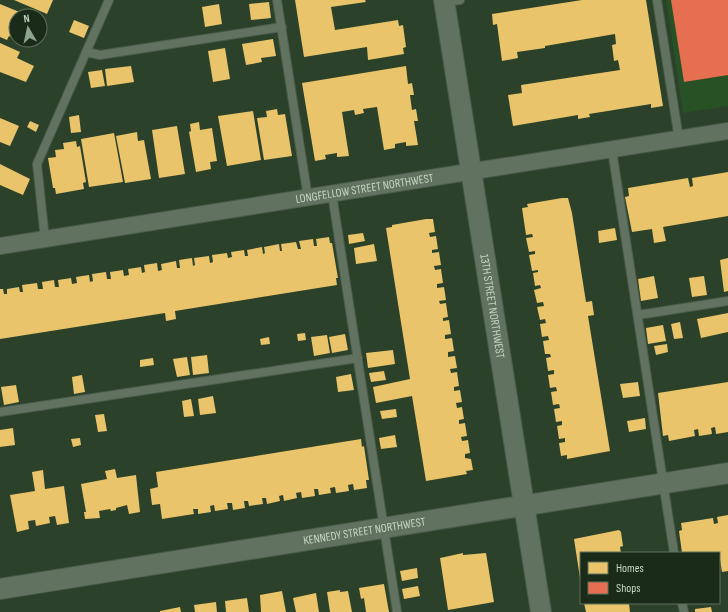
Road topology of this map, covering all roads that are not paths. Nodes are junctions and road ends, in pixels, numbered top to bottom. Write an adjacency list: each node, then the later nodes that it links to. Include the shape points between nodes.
1 (109, 0): 6 (lane)
2 (277, 0): 5 (lane)
3 (657, 0): 8 (lane)
4 (450, 1): 10 (street, 13TH STREET NORTHWEST)
5 (282, 27): 6 (lane, via 100,55); 12 (lane)
6 (86, 52): 13 (lane, via 37,164)
7 (728, 131): 8 (street, LONGFELLOW STREET NORTHWEST)
8 (679, 139): 9 (street, LONGFELLOW STREET NORTHWEST)
9 (612, 150): 10 (street, LONGFELLOW STREET NORTHWEST); 16 (lane)
10 (472, 172): 11 (street, LONGFELLOW STREET NORTHWEST); 21 (street, 13TH STREET NORTHWEST)
11 (332, 194): 12 (street, LONGFELLOW STREET NORTHWEST); 17 (lane)
12 (308, 198): 13 (street, LONGFELLOW STREET NORTHWEST)
13 (45, 239): 14 (street, LONGFELLOW STREET NORTHWEST)
14 (0, 246)
15 (728, 301): 16 (lane)
16 (638, 315): 20 (lane)
17 (358, 358): 18 (lane); 22 (lane)
18 (0, 412)
19 (728, 473): 20 (street, KENNEDY STREET NORTHWEST)
20 (663, 483): 21 (street, KENNEDY STREET NORTHWEST); 23 (lane)
21 (524, 505): 22 (street, KENNEDY STREET NORTHWEST); 26 (street, 13TH STREET NORTHWEST)
22 (384, 528): 24 (street, KENNEDY STREET NORTHWEST); 25 (lane)
23 (674, 552)
24 (0, 588)
25 (397, 612)
26 (541, 612)

